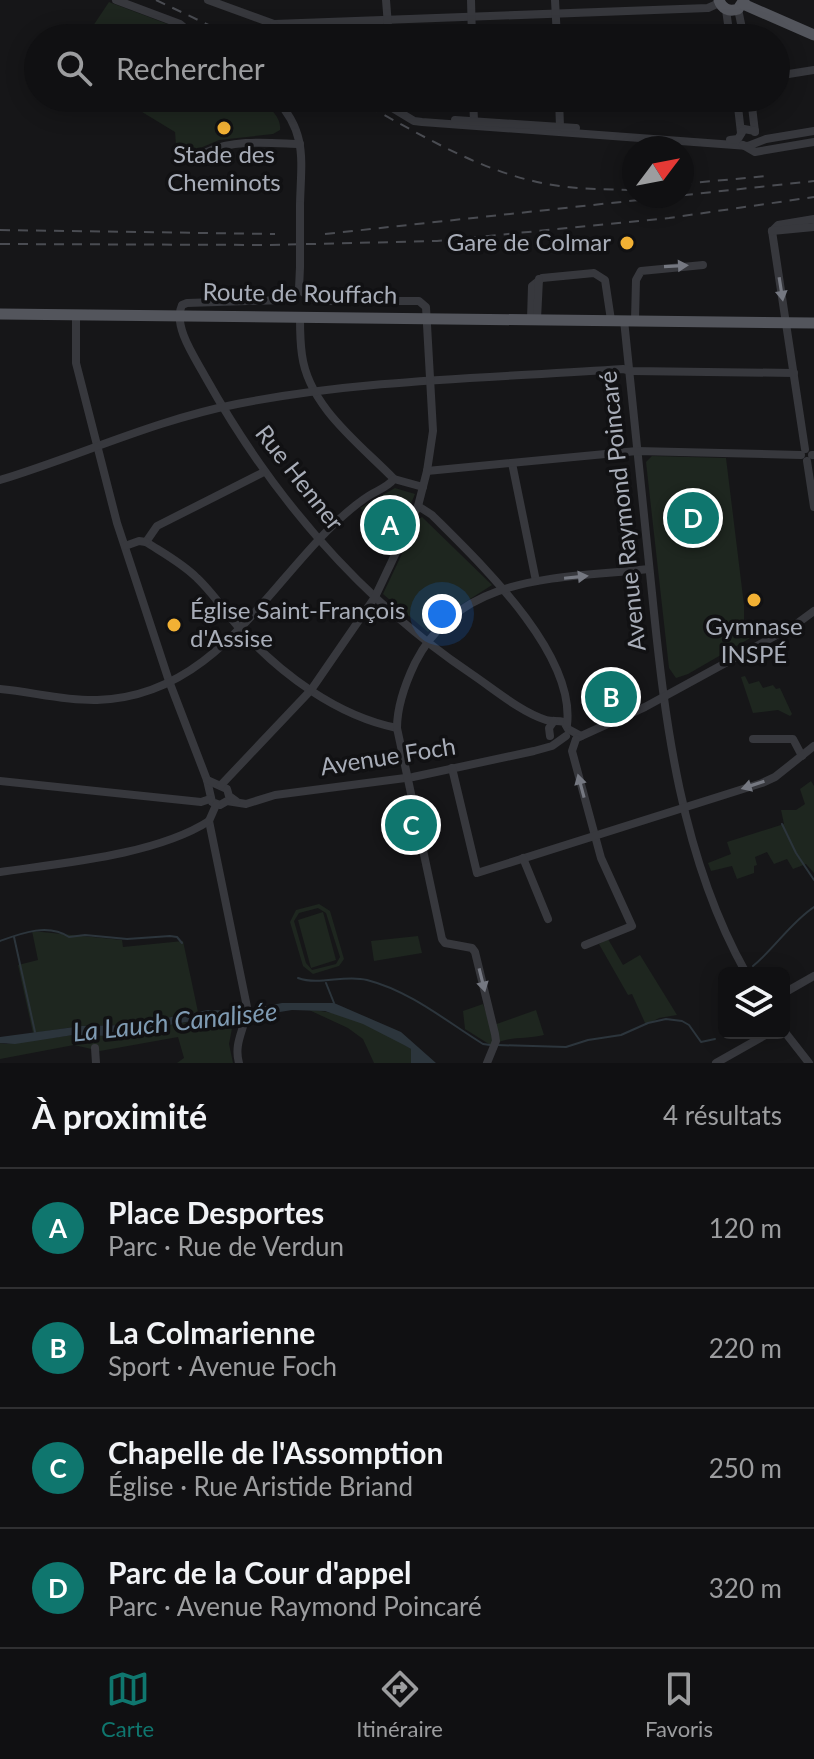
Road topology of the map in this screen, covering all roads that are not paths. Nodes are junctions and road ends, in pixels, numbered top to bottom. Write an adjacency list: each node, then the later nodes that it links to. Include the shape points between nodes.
1 (116, 0): 10 (street)
2 (208, 0): 11 (street)
3 (386, 0): 9 (street)
4 (471, 0): 8 (street)
5 (555, 0): 7 (street)
6 (731, 4): 7 (street); 16 (street); 17 (street); 18 (main road)
7 (556, 13): 8 (street); 15 (street)
8 (472, 17): 9 (street); 14 (street)
9 (388, 21): 12 (street); 13 (street)
10 (180, 24)
11 (260, 24)
12 (285, 24)
13 (388, 24)
14 (472, 24)
15 (556, 24)
16 (730, 24)
17 (739, 24)
18 (785, 24)
19 (790, 26): 20 (main road)
20 (814, 35)
21 (814, 70): 22 (street)
22 (790, 74)
23 (287, 112): 38 (street)
24 (403, 112): 29 (street, via 422,122)
25 (474, 112): 29 (street)
26 (559, 112): 30 (street)
27 (739, 112): 32 (street)
28 (753, 112): 34 (street)
29 (474, 123): 30 (street)
30 (560, 129): 33 (street)
31 (814, 131): 34 (street)
32 (741, 133): 34 (street, via 748,129); 35 (street, via 735,140); 39 (street)
33 (641, 136)
34 (756, 136): 39 (street, via 752,145); 40 (street)
35 (694, 139)
36 (694, 140): 39 (street)
37 (814, 142): 40 (street)
38 (300, 144): 41 (street, via 238,143); 46 (street, bridge)
39 (743, 144): 40 (street, via 751,151)
40 (765, 149)
41 (207, 152)
42 (814, 219): 44 (street, via 778,225)
43 (814, 227): 44 (street)
44 (772, 232): 55 (street, one-way to 55)
45 (703, 265): 53 (street, Avenue Raymond Poincaré, one-way to 45, via 641,271)
46 (299, 289): 47 (street, Route de Rouffach, via 319,301 409,302); 50 (street, Route de Rouffach, via 284,300 187,303)
47 (424, 312): 51 (main road, Route de Rouffach); 52 (main road, Route de Rouffach); 59 (street)
48 (0, 314): 49 (main road, Route de Rouffach)
49 (76, 315): 50 (main road, Route de Rouffach); 62 (street, via 76,363)
50 (179, 315): 51 (main road, Route de Rouffach); 61 (street, Rue Henner)
51 (300, 317): 60 (street, via 302,357)
52 (534, 319): 54 (main road, Route de Rouffach); 54 (street, via 539,279 594,273 605,280)
53 (631, 319): 54 (main road, Route de Rouffach); 55 (main road, Route de Rouffach); 57 (street, Avenue Raymond Poincaré)
54 (611, 320)
55 (785, 320): 56 (main road, Route de Rouffach); 58 (street)
56 (814, 321)
57 (628, 370): 58 (street); 59 (street); 63 (street, Avenue Raymond Poincaré)
58 (794, 373): 64 (street)
59 (431, 381): 60 (street); 66 (street, via 433,431)
60 (314, 391): 61 (street); 68 (street, via 341,427)
61 (223, 408): 62 (street); 67 (street, Rue Henner)
62 (97, 446): 69 (street); 75 (street)
63 (637, 451): 64 (street); 65 (street); 76 (street, Avenue Raymond Poincaré)
64 (808, 455): 72 (street)
65 (512, 463): 66 (street); 77 (street)
66 (427, 471): 70 (street)
67 (264, 472): 73 (street, Rue Henner); 74 (street, via 157,526)
68 (394, 479): 70 (street); 73 (street)
69 (0, 480)
70 (423, 487): 71 (street)
71 (418, 506): 78 (street); 79 (street)
72 (814, 507)
73 (320, 539): 79 (street, Rue Henner); 83 (street)
74 (146, 542): 75 (street); 83 (street, via 200,580)
75 (125, 546): 85 (street)
76 (649, 569): 77 (street, one-way to 76); 88 (street, Avenue Raymond Poincaré)
77 (536, 581): 78 (street)
78 (504, 588): 84 (street, via 464,607); 90 (street, via 552,662 565,694)
79 (375, 597): 84 (street, Rue Henner); 87 (street)
80 (814, 611): 82 (street)
81 (814, 618): 82 (street)
82 (795, 625): 88 (street)
83 (241, 630): 85 (street, via 197,667); 87 (street)
84 (428, 642): 89 (street, via 409,674); 90 (street, Rue Henner)
85 (169, 681): 86 (street, via 100,700); 97 (street)
86 (0, 689)
87 (311, 690): 89 (street); 97 (street)
88 (663, 696): 90 (street); 98 (street, Avenue Raymond Poincaré)
89 (397, 728): 95 (street)
90 (563, 731): 94 (street, Avenue Foch, via 544,747); 100 (street, one-way to 90)
91 (753, 739): 93 (street, via 793,739)
92 (814, 746): 93 (street)
93 (802, 756): 98 (street, one-way to 98, via 762,783)
94 (452, 768): 95 (street, Avenue Foch); 101 (street, via 477,873)
95 (406, 778): 97 (street, Avenue Foch, via 275,795 246,804); 113 (street, one-way to 113, via 442,939 475,952 495,1044)
96 (0, 781): 97 (street, via 201,802)
97 (218, 792): 99 (street)
98 (683, 807): 100 (street); 105 (street, Avenue Raymond Poincaré, via 710,897)
99 (209, 821): 102 (street, via 168,841); 112 (street, via 247,1007 236,1044)
100 (594, 835): 101 (street); 104 (street, via 632,926)
101 (523, 858): 103 (street)
102 (0, 872)
103 (548, 919)
104 (585, 945)
105 (743, 967)
106 (814, 976): 107 (street)
107 (790, 990)
108 (758, 1039): 114 (street)
109 (790, 1039): 115 (street)
110 (95, 1048): 111 (street)
111 (96, 1063)
112 (239, 1063)
113 (487, 1063)
114 (716, 1063)
115 (809, 1063)

